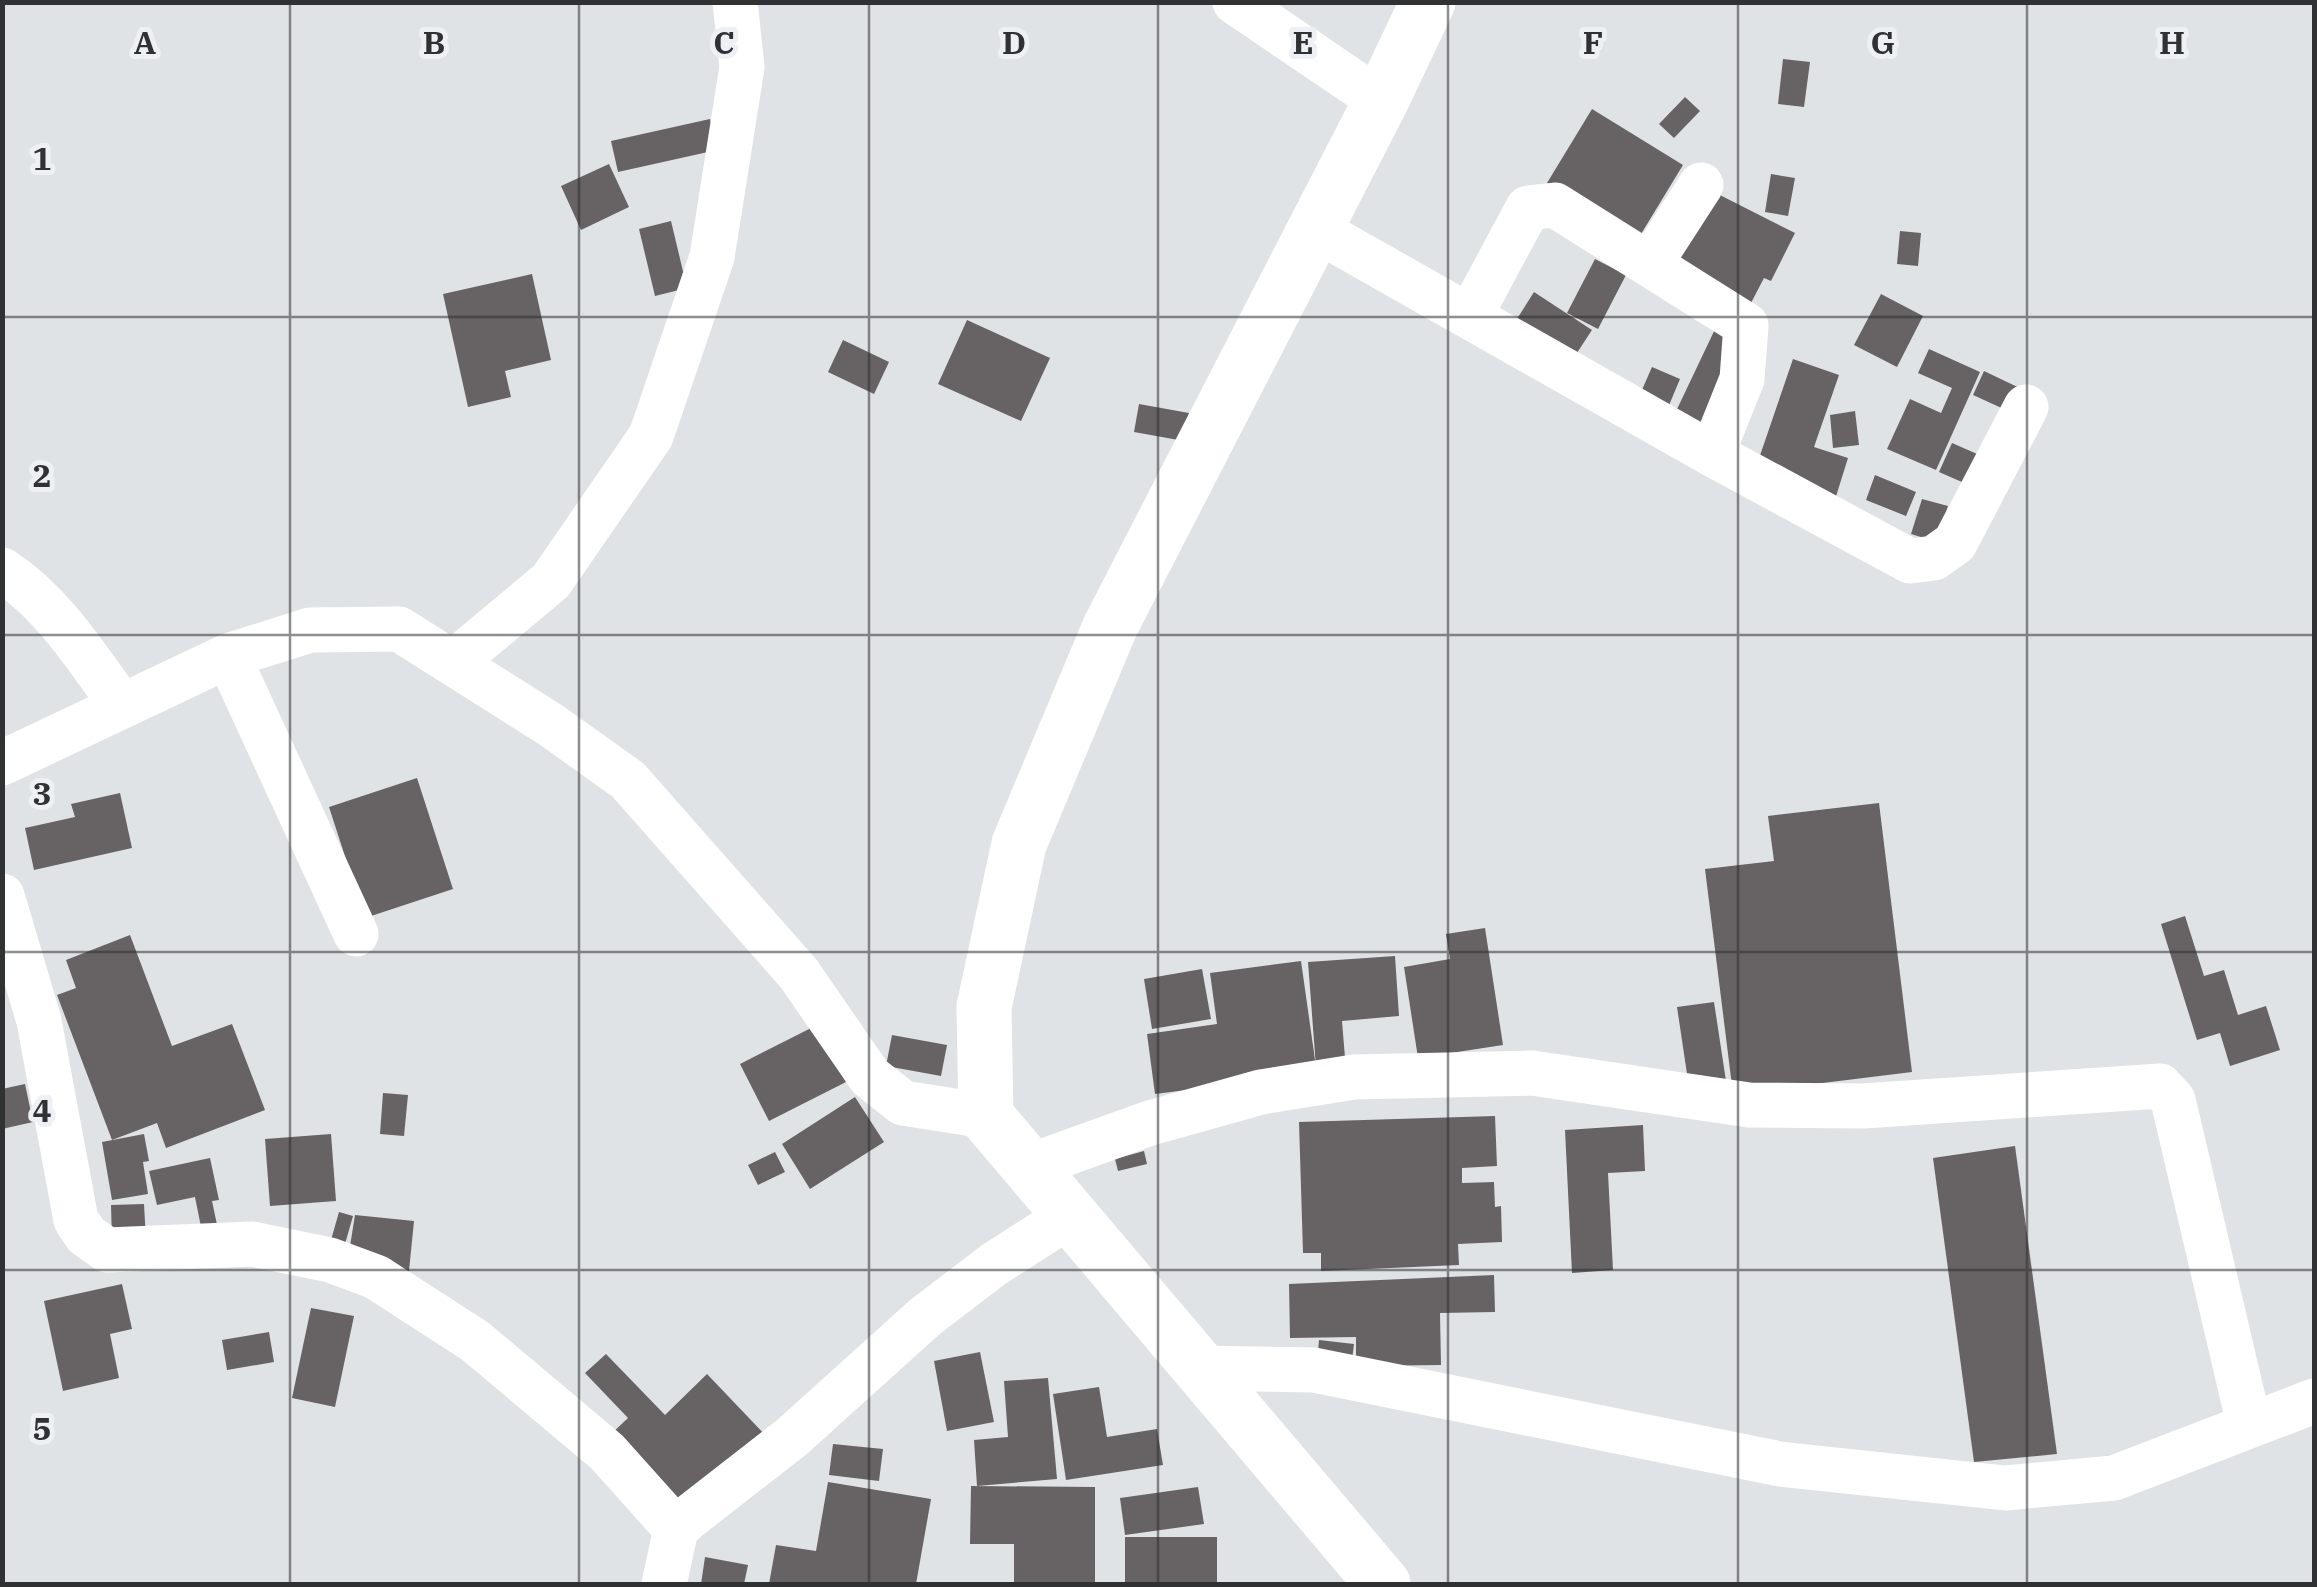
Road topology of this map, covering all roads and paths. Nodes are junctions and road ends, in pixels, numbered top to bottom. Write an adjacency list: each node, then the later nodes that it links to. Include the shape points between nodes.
1 (735, 2): 13 (street, via 742,67 712,258 651,436 550,580)
2 (1235, 2): 4 (street)
3 (1428, 2): 4 (main road)
4 (1381, 100): 6 (main road)
5 (1700, 185): 7 (street)
6 (1315, 229): 8 (street); 18 (main road, via 1110,627 1019,844 984,1007)
7 (1650, 264): 8 (street, via 1555,206 1528,208); 10 (street, via 1746,325 1742,379)
8 (1470, 316): 10 (street)
9 (2026, 407): 10 (street, via 1955,542 1934,558 1910,561)
10 (1712, 454)
11 (2, 570): 14 (street, via 65,628)
12 (228, 656): 13 (street, via 310,630 398,629); 14 (street); 17 (street)
13 (454, 662): 18 (street, via 628,780 800,974 870,1077 903,1103)
14 (122, 706): 15 (street)
15 (2, 763)
16 (2, 896): 24 (street, via 39,1021 76,1220 86,1234 106,1250 252,1244 376,1276 475,1342 592,1440)
17 (356, 934)
18 (986, 1116): 19 (main road)
19 (1028, 1166): 20 (main road); 23 (street, via 1261,1092 1354,1077 1532,1073 1749,1105 1862,1106 2160,1086 2173,1100)
20 (1069, 1216): 21 (main road); 24 (street, via 925,1317 792,1437)
21 (1196, 1368): 23 (street, via 1314,1370 1780,1464 2005,1488 2114,1478); 26 (main road)
22 (2314, 1401): 23 (street)
23 (2249, 1424)
24 (676, 1529): 25 (street)
25 (664, 1584)
26 (1382, 1584)

